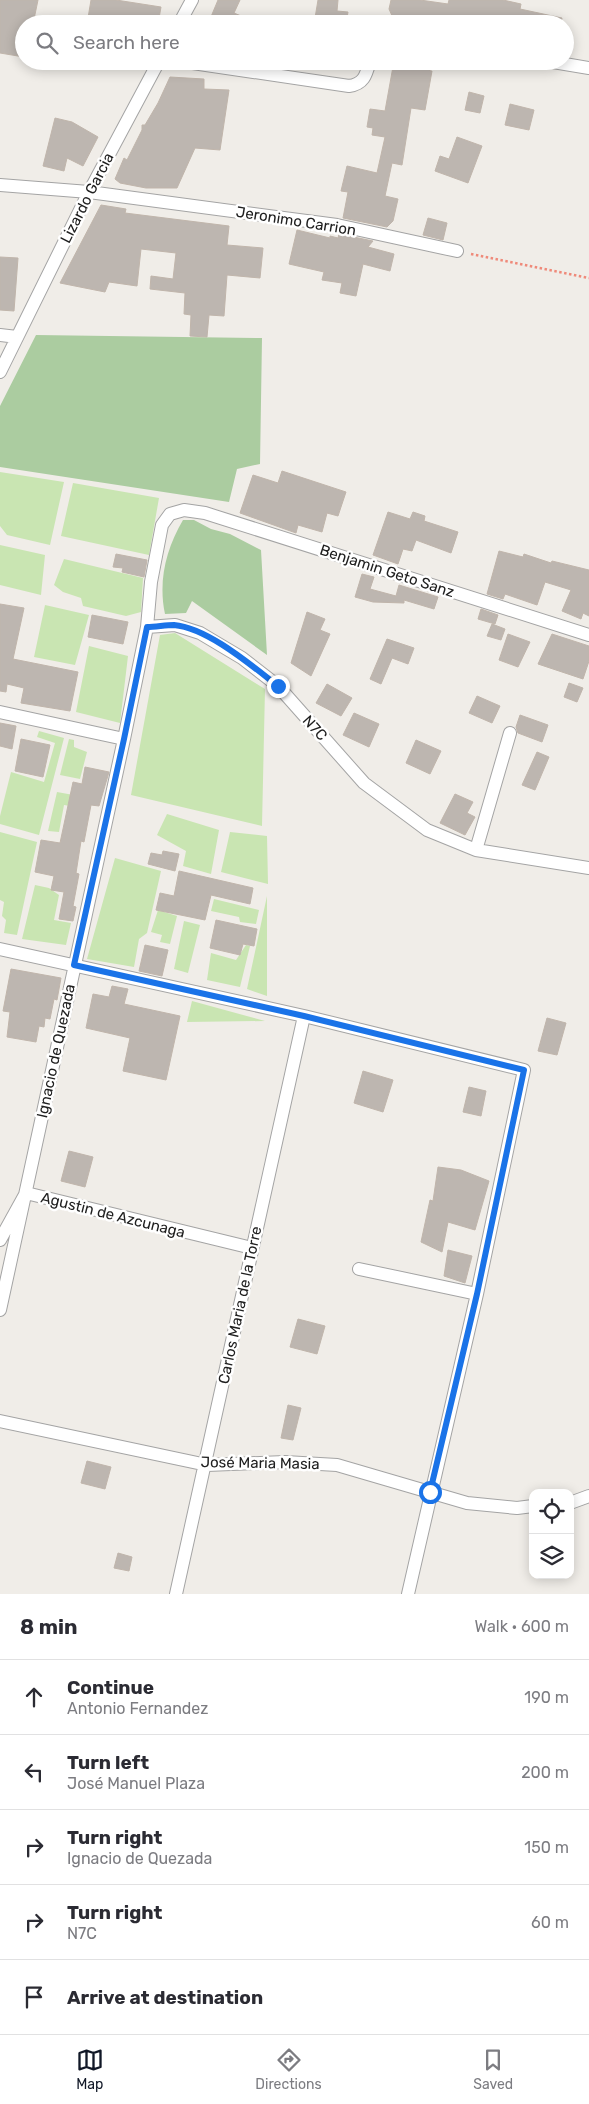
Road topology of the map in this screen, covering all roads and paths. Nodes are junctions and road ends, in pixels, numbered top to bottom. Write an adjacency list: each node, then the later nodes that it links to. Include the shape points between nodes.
1 (192, 0): 2 (street)
2 (184, 15)
3 (574, 66): 4 (street)
4 (589, 68)
5 (154, 70): 9 (street, Lizardo Garcia)
6 (240, 70): 7 (street, via 348,86 358,85)
7 (367, 70)
8 (0, 185): 9 (street, Jeronimo Carrion)
9 (89, 192): 10 (street, Jeronimo Carrion, via 338,225); 13 (street, Lizardo Garcia)
10 (457, 251): 11 (path)
11 (589, 278)
12 (0, 335): 13 (street)
13 (17, 336): 14 (street, Lizardo Garcia)
14 (0, 372)
15 (184, 510): 16 (street, Ignacio de Quezada, via 170,514 162,525 151,582); 17 (street, Benjamin Geto Sanz, via 206,513)
16 (147, 627): 20 (street, Ignacio de Quezada); 21 (street, N7C, via 175,625 200,633 242,658 278,686 364,783 427,830)
17 (589, 635)
18 (0, 712): 20 (street)
19 (510, 734): 21 (street)
20 (124, 739): 24 (street, Ignacio de Quezada)
21 (476, 850): 22 (street, N7C)
22 (589, 868)
23 (0, 949): 24 (street)
24 (74, 965): 25 (street); 26 (street, Ignacio de Quezada)
25 (304, 1016): 28 (street, Carlos Maria de la Torre); 30 (street, via 524,1070)
26 (26, 1194): 27 (street, Agustin de Azcunaga); 28 (street, Agustin de Azcunaga); 31 (street, Ignacio de Quezada)
27 (0, 1240)
28 (252, 1248): 33 (street, Carlos Maria de la Torre)
29 (359, 1269): 30 (street)
30 (477, 1294): 34 (street)
31 (0, 1310)
32 (0, 1421): 33 (street, José Maria Masia)
33 (206, 1465): 34 (street, José Maria Masia, via 285,1462 337,1465); 38 (street, Carlos Maria de la Torre)
34 (430, 1492): 37 (street, José Maria Masia, via 467,1504); 39 (street)
35 (589, 1496): 36 (street)
36 (574, 1502)
37 (529, 1506)
38 (176, 1594)
39 (408, 1594)

